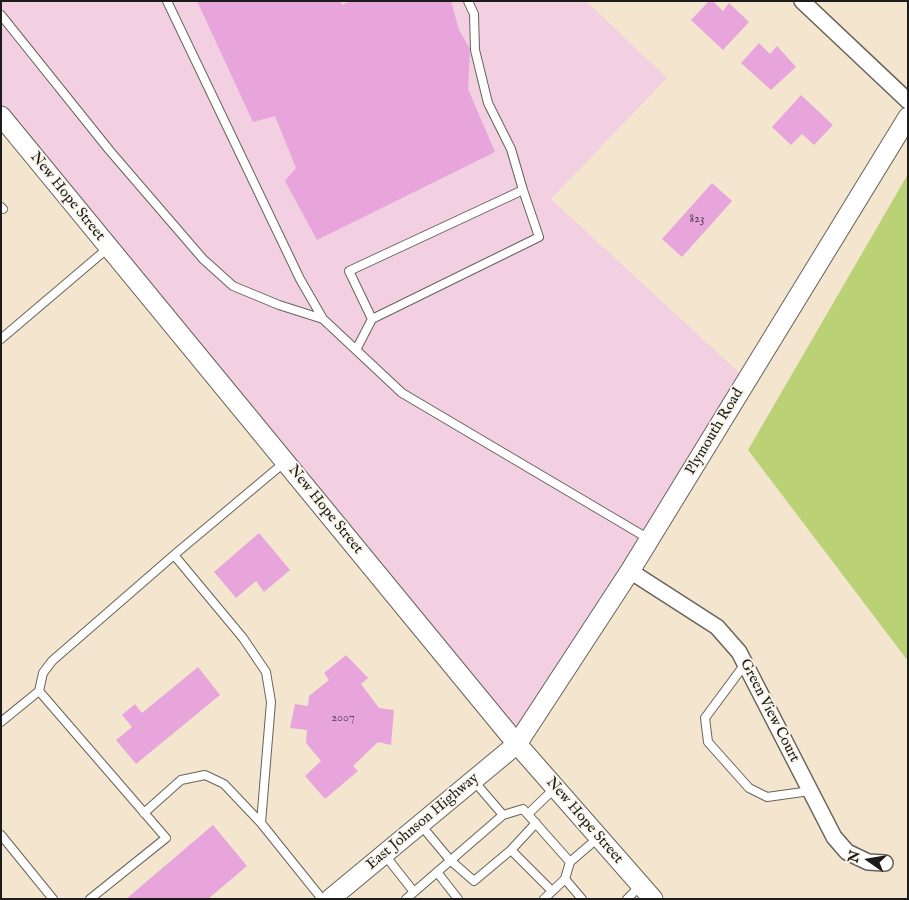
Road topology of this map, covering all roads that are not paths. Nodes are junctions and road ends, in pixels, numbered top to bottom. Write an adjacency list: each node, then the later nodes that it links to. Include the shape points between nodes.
1 (167, 1): 10 (lane, via 300,279)
2 (468, 1): 8 (lane, via 474,14 475,50 488,102 511,149)
3 (802, 1): 5 (street)
4 (1, 15): 10 (lane, via 110,151 203,259 234,286)
5 (908, 101)
6 (1, 116): 9 (street, New Hope Street)
7 (908, 116): 15 (street, Plymouth Road)
8 (523, 190): 11 (lane, via 539,237); 11 (lane, via 349,271)
9 (109, 248): 12 (lane); 14 (street, New Hope Street)
10 (323, 319): 13 (lane)
11 (372, 319): 13 (lane)
12 (1, 339)
13 (356, 350): 15 (lane, via 402,393)
14 (285, 462): 16 (lane); 21 (street, New Hope Street)
15 (649, 539): 17 (street, Plymouth Road)
16 (174, 555): 19 (lane, via 52,662 43,673); 28 (lane, via 243,638 266,672 271,702)
17 (630, 571): 18 (street, Green View Court, via 716,627 739,652); 21 (street, Plymouth Road)
18 (745, 664): 24 (street, Green View Court); 24 (lane, via 705,718 708,742 749,788 767,797)
19 (39, 691): 20 (lane); 25 (lane)
20 (1, 722)
21 (517, 744): 22 (street, East Johnson Highway); 23 (street, New Hope Street)
22 (474, 780): 27 (lane); 30 (street, East Johnson Highway)
23 (555, 788): 26 (lane); 32 (street, New Hope Street)
24 (810, 791): 37 (street, Green View Court, via 834,837 847,852 868,862)
25 (144, 813): 28 (lane, via 182,780 205,775 224,784); 44 (lane, via 166,838)
26 (528, 814): 27 (lane, via 523,809); 29 (lane)
27 (503, 815): 35 (lane)
28 (261, 823): 45 (lane)
29 (536, 823): 33 (lane); 36 (lane)
30 (420, 824): 34 (street, East Johnson Highway); 35 (lane)
31 (1, 835): 43 (lane)
32 (599, 837): 36 (lane); 42 (street, New Hope Street)
33 (511, 850): 35 (lane, via 474,881); 40 (lane)
34 (384, 854): 41 (lane); 46 (street, East Johnson Highway)
35 (450, 860): 38 (lane)
36 (570, 862): 39 (lane)
37 (885, 863)
38 (437, 872): 41 (lane); 48 (lane)
39 (565, 879): 40 (lane); 50 (lane)
40 (552, 891): 49 (lane)
41 (414, 892): 47 (lane)
42 (647, 892): 51 (lane)
43 (53, 899)
44 (90, 899)
45 (322, 899)
46 (330, 899)
47 (406, 899)
48 (458, 899)
49 (544, 899)
50 (582, 899)
51 (627, 899)

